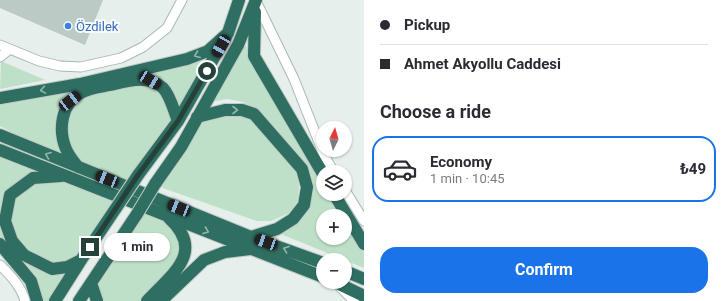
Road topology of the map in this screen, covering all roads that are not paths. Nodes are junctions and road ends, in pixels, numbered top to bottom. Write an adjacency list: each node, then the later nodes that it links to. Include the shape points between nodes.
1 (182, 0): 6 (street, via 167,28 143,48 121,58 80,67 60,66 39,61)
2 (239, 0): 4 (highway)
3 (256, 1): 9 (highway, via 238,45); 13 (highway, via 254,56); 14 (street, via 294,79)
4 (228, 34): 8 (highway, one-way to 8, via 208,51 187,59 80,84); 10 (highway)
5 (0, 45): 6 (street)
6 (10, 49): 7 (street)
7 (0, 56)
8 (0, 98)
9 (197, 118): 21 (highway, one-way to 21, via 225,110 242,110 254,114 302,169 307,187 304,205 293,219); 30 (highway, bridge, via 181,147)
10 (178, 121): 15 (highway, via 163,88 150,80 135,79 81,92 70,101 63,116 62,132 66,150); 24 (highway, bridge)
11 (0, 135): 15 (highway, one-way to 11)
12 (0, 150): 16 (highway)
13 (318, 165)
14 (330, 165)
15 (78, 167): 21 (highway)
16 (64, 175): 19 (highway); 24 (highway, via 33,178 10,195 4,222 12,241 24,255 52,269 66,267)
17 (338, 201): 23 (highway)
18 (352, 201): 20 (street)
19 (166, 216): 21 (highway, one-way to 21); 39 (highway, via 178,226 185,239 186,252 180,266)
20 (364, 221)
21 (251, 243): 25 (highway, one-way to 21); 27 (highway); 40 (highway, via 204,260)
22 (0, 244): 35 (highway, via 31,281)
23 (364, 244)
24 (81, 260): 36 (highway)
25 (316, 261)
26 (0, 265): 34 (street, via 17,283)
27 (316, 274)
28 (352, 274): 29 (highway)
29 (364, 279)
30 (92, 283): 37 (highway); 38 (highway)
31 (342, 289): 41 (street)
32 (350, 289): 33 (highway)
33 (364, 296)
34 (25, 301)
35 (37, 301)
36 (55, 301)
37 (79, 301)
38 (97, 301)
39 (147, 301)
40 (161, 301)
41 (354, 301)

